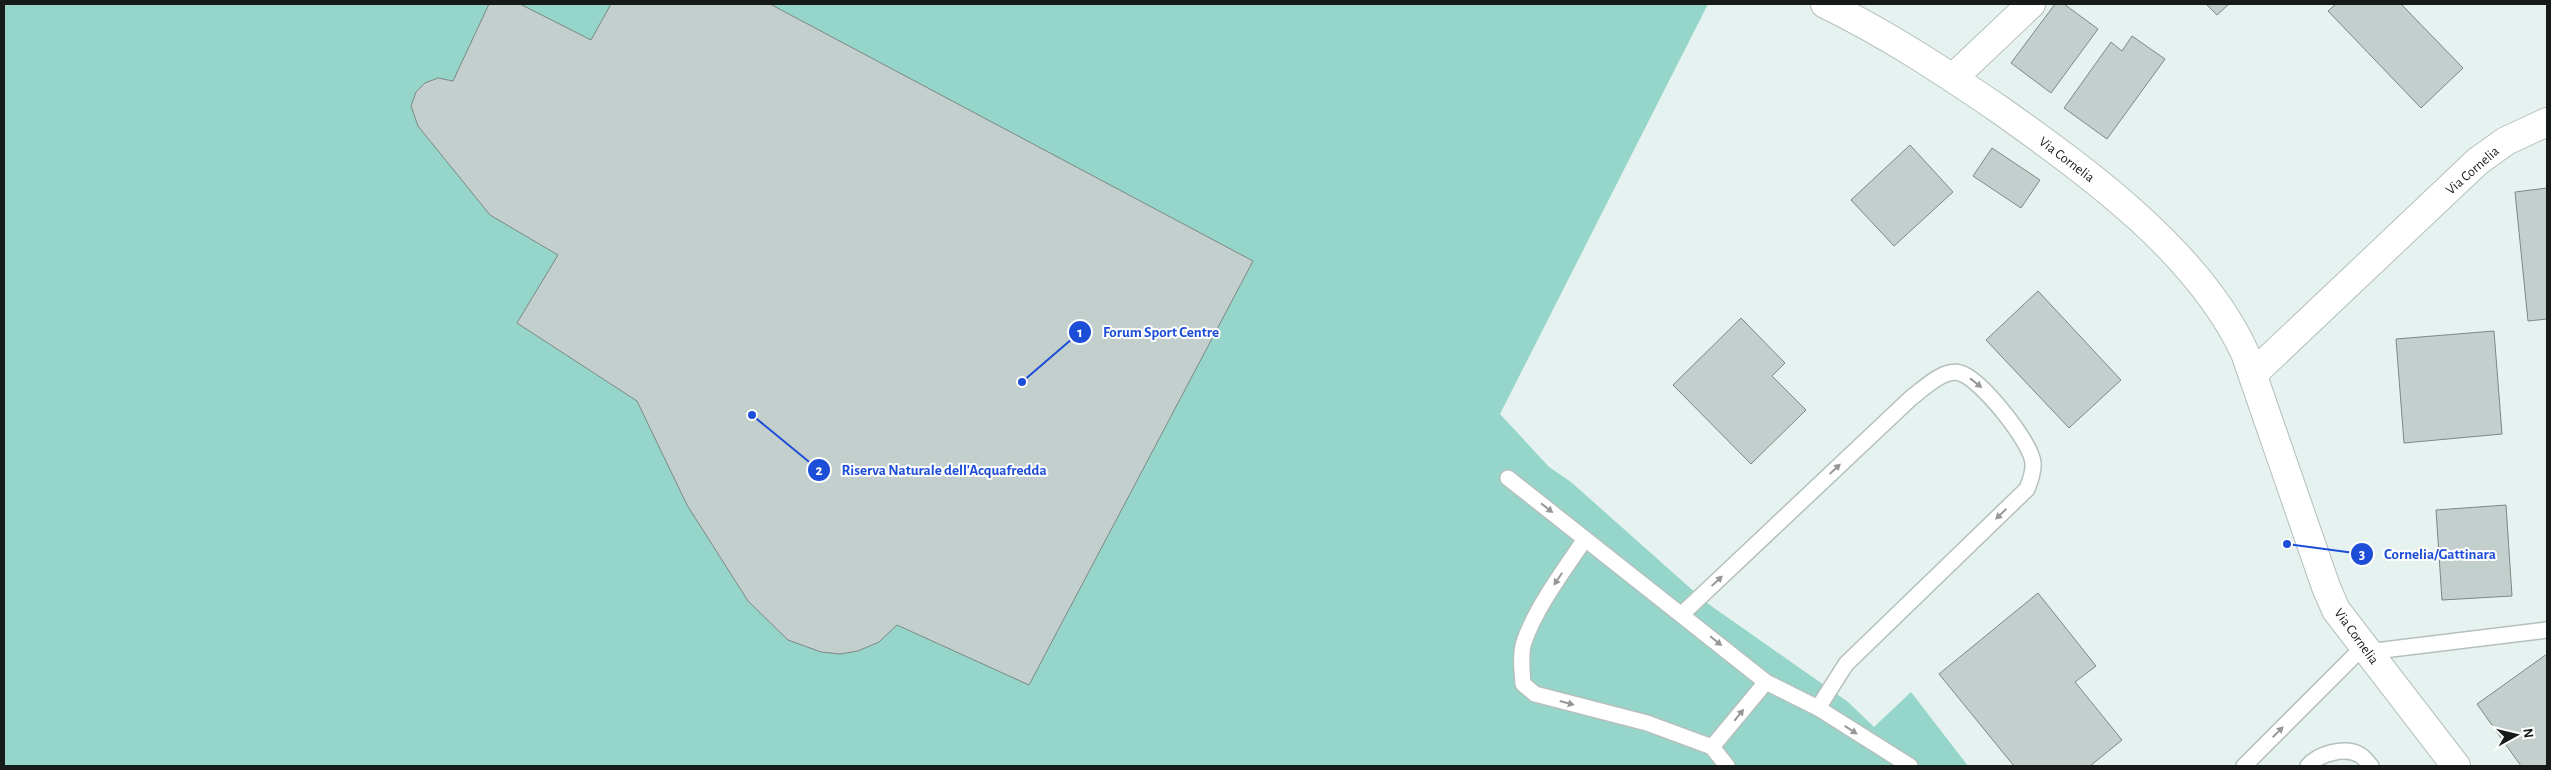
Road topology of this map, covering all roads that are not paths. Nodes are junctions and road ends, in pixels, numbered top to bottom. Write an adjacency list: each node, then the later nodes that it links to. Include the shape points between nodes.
1 (1825, 4): 3 (street, Via Cornelia, via 1855,18)
2 (2031, 4): 3 (street)
3 (1953, 78): 5 (street, Via Cornelia, via 2094,180 2134,214 2193,274 2218,305 2238,338)
4 (2547, 122): 5 (street, Via Cornelia, via 2506,142 2478,162)
5 (2253, 374): 10 (street, Via Cornelia, via 2326,587 2336,610)
6 (1508, 478): 7 (lane, one-way to 7)
7 (1585, 539): 8 (lane); 13 (lane, one-way to 13, via 1549,593 1524,642 1521,662 1524,684 1535,694 1647,723)
8 (1682, 614): 11 (lane, one-way to 11); 12 (lane, one-way to 12, via 1911,398 1945,374 1960,372 1978,382 2018,431 2033,462 2027,489 1846,664)
9 (2547, 630): 10 (lane)
10 (2365, 650): 16 (lane, one-way to 10); 19 (street, Via Cornelia)
11 (1766, 682): 12 (lane); 13 (lane, one-way to 11)
12 (1818, 708): 15 (lane, one-way to 15)
13 (1712, 748): 14 (lane)
14 (1727, 766)
15 (1910, 766)
16 (2244, 766)
17 (2308, 766): 18 (lane, via 2314,759 2339,751 2359,754)
18 (2371, 766)
19 (2456, 766)

